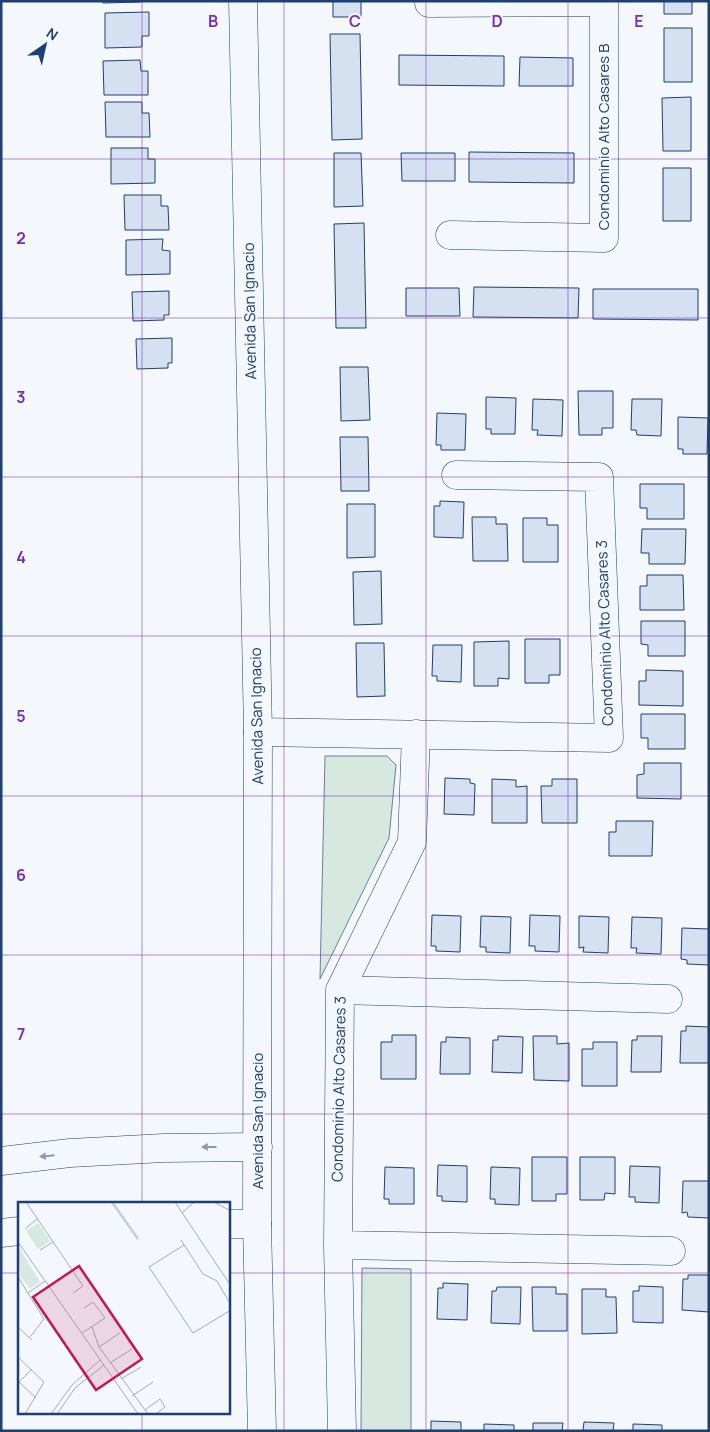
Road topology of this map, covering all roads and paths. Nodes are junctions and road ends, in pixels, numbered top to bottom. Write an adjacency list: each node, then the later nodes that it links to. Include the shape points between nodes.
1 (243, 1): 6 (street, Avenida San Ignacio)
2 (604, 2): 3 (street, Condominio Alto Casares B); 4 (street, Condominio Alto Casares B, via 604,238)
3 (429, 3)
4 (450, 235)
5 (456, 475): 7 (street, Condominio Alto Casares 3, via 599,477 609,738)
6 (258, 732): 7 (street, Condominio Alto Casares 3); 10 (street, Avenida San Ignacio)
7 (416, 734): 8 (street, Condominio Alto Casares 3, via 412,842)
8 (340, 990): 9 (street); 16 (street, Condominio Alto Casares 3)
9 (668, 999)
10 (258, 1147): 11 (street, one-way to 11, via 70,1153); 13 (street, Avenida San Ignacio)
11 (1, 1161)
12 (230, 1224): 13 (street)
13 (257, 1224): 18 (street, Avenida San Ignacio)
14 (18, 1231): 15 (street)
15 (1, 1233)
16 (338, 1245): 17 (street); 19 (street, Condominio Alto Casares 3)
17 (671, 1251)
18 (262, 1431)
19 (342, 1431)

